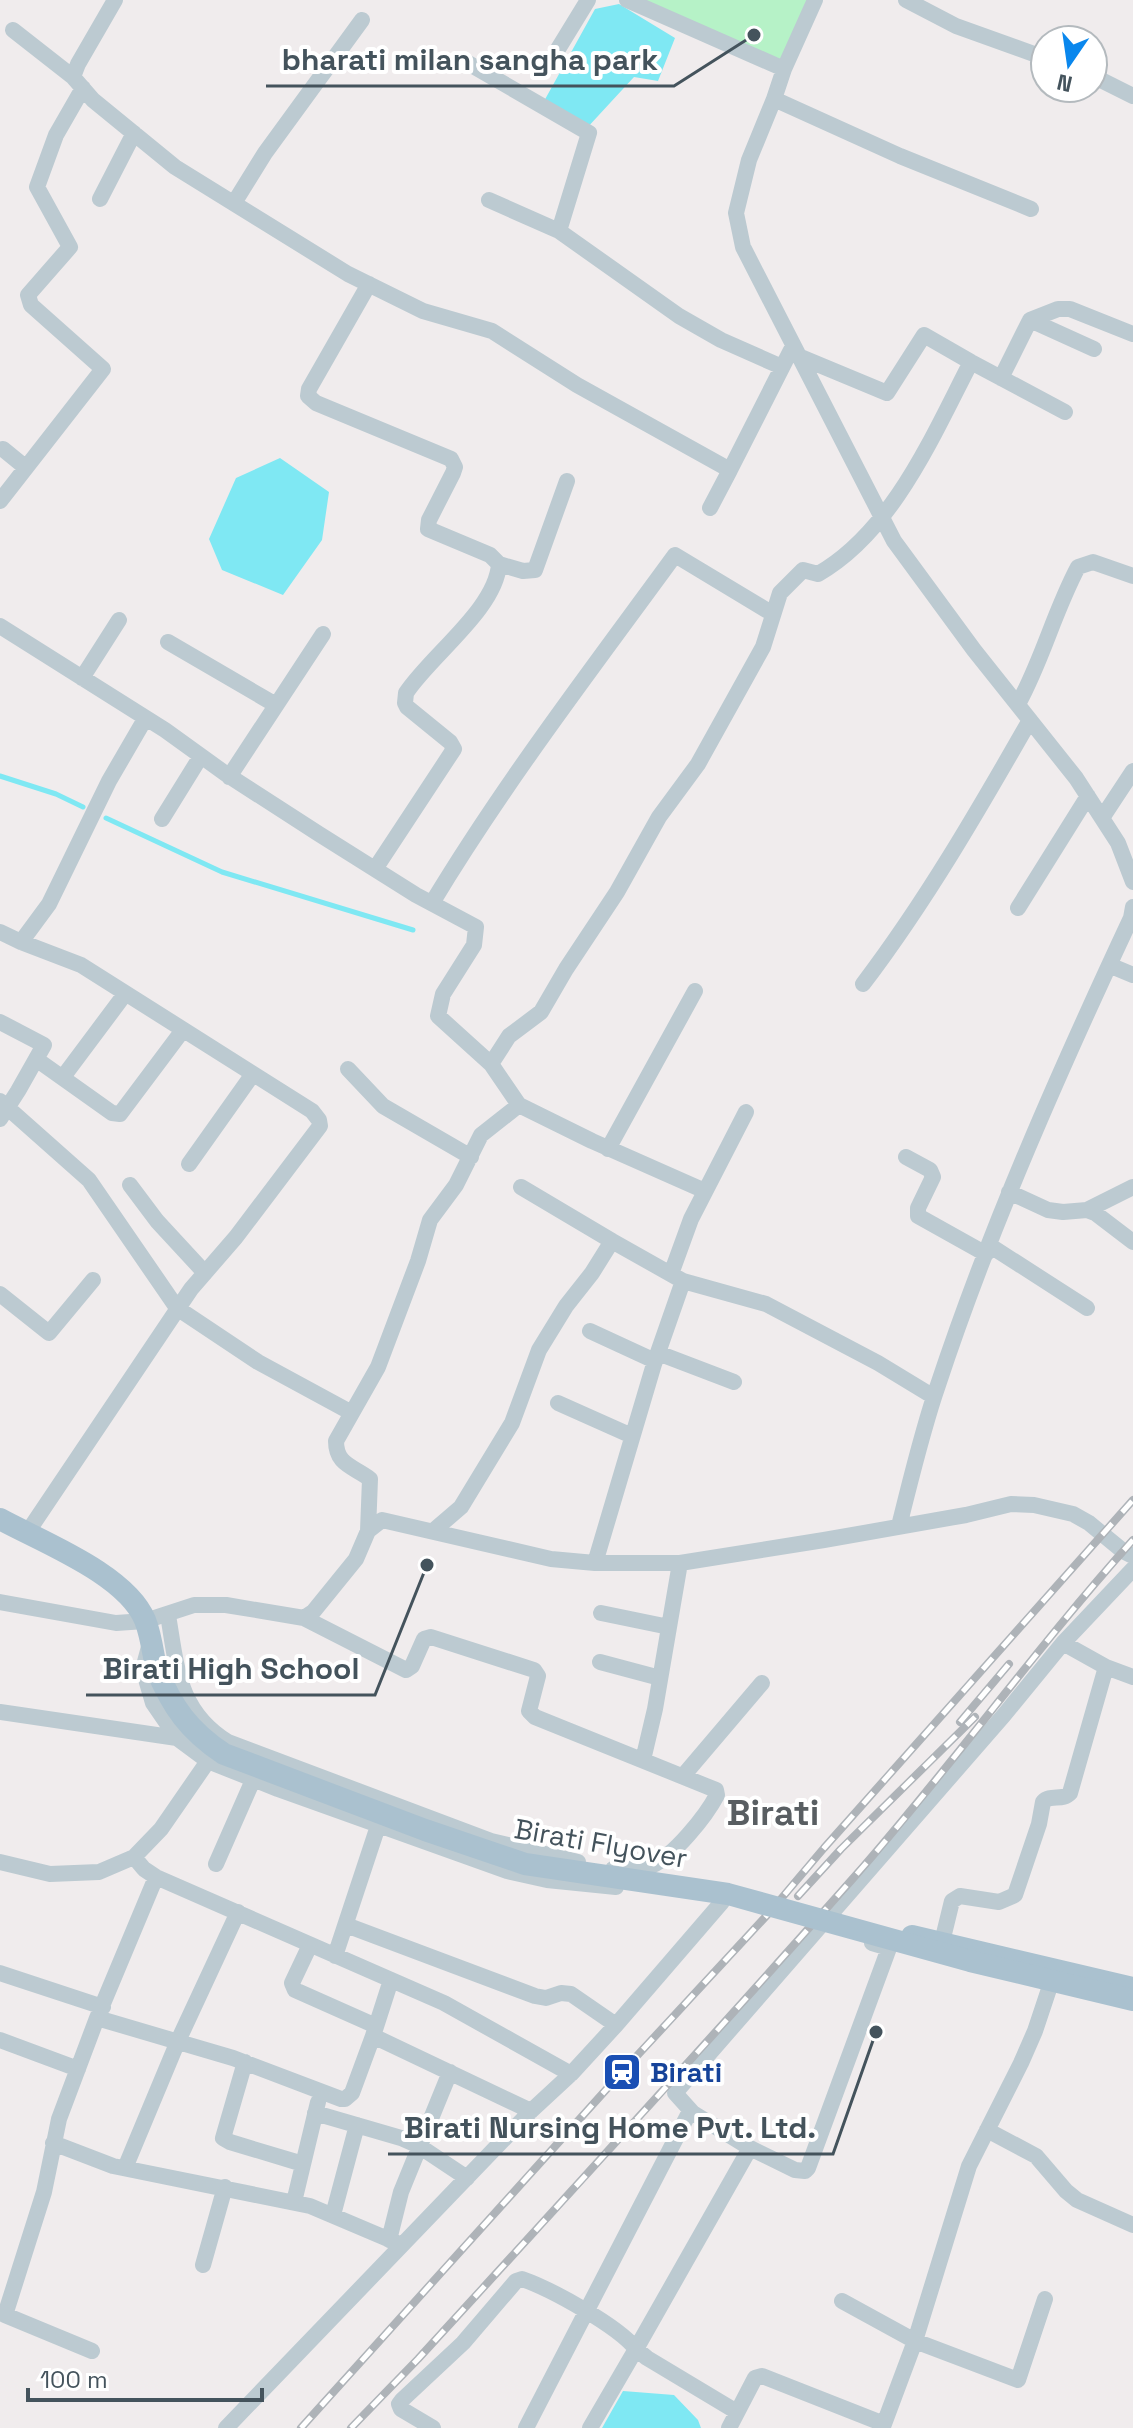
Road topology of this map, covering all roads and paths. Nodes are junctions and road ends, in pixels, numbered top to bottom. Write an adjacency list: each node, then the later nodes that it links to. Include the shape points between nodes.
1 (115, 0): 12 (street, via 78,64)
2 (588, 0): 10 (street)
3 (627, 0): 11 (street)
4 (815, 0): 11 (street)
5 (906, 0): 8 (street, via 956,26)
6 (362, 20): 19 (street)
7 (13, 30): 12 (street)
8 (1029, 52)
9 (468, 63): 21 (street, via 589,133)
10 (547, 67)
11 (784, 69): 15 (street)
12 (78, 82): 16 (street); 32 (street, via 37,187 70,247 28,295 31,305 103,369)
13 (1109, 84): 14 (street)
14 (1133, 96)
15 (774, 99): 20 (street); 26 (street, via 749,160 736,213 743,247)
16 (134, 133): 17 (street); 19 (street, via 175,167)
17 (100, 199)
18 (489, 200): 21 (street)
19 (234, 203): 22 (street)
20 (1031, 209)
21 (559, 231): 28 (street, via 679,316)
22 (369, 284): 33 (street, via 423,311 492,331); 38 (street, via 308,396 451,459 455,467 428,529 490,555)
23 (1030, 320): 24 (street, via 1070,309); 25 (street); 29 (street)
24 (1133, 334)
25 (1094, 349)
26 (796, 351): 27 (street, via 887,393 924,335); 28 (street); 37 (street)
27 (971, 362): 29 (street); 37 (street, via 915,470)
28 (782, 367): 33 (street)
29 (1001, 378): 30 (street)
30 (1065, 412)
31 (3, 449): 32 (street)
32 (25, 467): 35 (street)
33 (730, 470): 36 (street)
34 (567, 481): 38 (street, via 535,570)
35 (0, 501)
36 (710, 508)
37 (882, 519): 40 (street, via 833,566 818,574 803,570 780,593); 46 (street)
38 (499, 564): 56 (street, via 483,603 406,693 407,707 454,749)
39 (1133, 576): 46 (street, via 1093,562 1078,567)
40 (773, 614): 58 (street, via 675,555 546,731); 71 (street, via 763,647 698,764 659,817 541,1012 509,1036)
41 (119, 620): 45 (street)
42 (0, 626): 45 (street)
43 (323, 634): 47 (street)
44 (168, 642): 47 (street)
45 (82, 678): 48 (street)
46 (1018, 704): 49 (street)
47 (276, 705): 52 (street)
48 (145, 719): 50 (street); 62 (street, via 49,904)
49 (1030, 720): 53 (street); 65 (street, via 927,894)
50 (201, 756): 52 (street); 55 (street)
51 (1133, 771): 54 (street)
52 (229, 777): 56 (street)
53 (1088, 796): 54 (street); 60 (street)
54 (1102, 818): 57 (street)
55 (162, 819)
56 (375, 869): 58 (street)
57 (1133, 882)
58 (432, 903): 71 (street, via 476,927 474,945 443,994 438,1016)
59 (1133, 907): 63 (street)
60 (1018, 908)
61 (0, 932): 62 (street)
62 (21, 942): 67 (street, via 81,965)
63 (1109, 965): 64 (street); 86 (street)
64 (1133, 975)
65 (863, 984)
66 (695, 991): 78 (street)
67 (125, 994): 69 (street); 74 (street)
68 (0, 1022): 70 (street, via 44,1045)
69 (183, 1030): 73 (street); 74 (street, via 120,1114)
70 (36, 1059): 74 (street); 76 (street)
71 (491, 1064): 75 (street)
72 (348, 1069): 79 (street, via 383,1106)
73 (253, 1074): 81 (street); 91 (street, via 312,1111 320,1126)
74 (63, 1077)
75 (519, 1105): 78 (street); 79 (street, via 481,1135)
76 (3, 1109): 95 (street, via 89,1180)
77 (746, 1112): 85 (street)
78 (608, 1149): 85 (street)
79 (471, 1157): 102 (street, via 430,1220 378,1367)
80 (906, 1157): 90 (street, via 933,1177 918,1216)
81 (189, 1164)
82 (130, 1185): 91 (street)
83 (521, 1187): 88 (street)
84 (1133, 1187): 87 (street)
85 (705, 1191): 92 (street, via 691,1219)
86 (1009, 1192): 87 (street, via 1048,1210); 90 (street)
87 (1087, 1210): 89 (street)
88 (612, 1241): 92 (street); 107 (street, via 539,1350 512,1423 461,1507)
89 (1133, 1242)
90 (988, 1250): 96 (street); 100 (street)
91 (205, 1273): 95 (street)
92 (677, 1277): 98 (street); 100 (street, via 766,1304)
93 (93, 1280): 94 (street, via 49,1333)
94 (0, 1294)
95 (177, 1308): 102 (street, via 258,1362); 108 (street)
96 (1087, 1308)
97 (590, 1331): 98 (street)
98 (657, 1357): 99 (street); 103 (street)
99 (734, 1382)
100 (934, 1397): 105 (street)
101 (558, 1403): 103 (street)
102 (352, 1413): 106 (street, via 336,1441 336,1452 370,1479)
103 (632, 1436): 110 (street)
104 (0, 1519): 108 (main road)
105 (899, 1526): 109 (street, via 1011,1504 1034,1505 1073,1514); 111 (street)
106 (368, 1531): 107 (street, via 382,1520); 116 (street, via 356,1559)
107 (433, 1531): 110 (street, via 551,1559)
108 (27, 1533): 118 (main road, via 122,1590)
109 (1133, 1556)
110 (595, 1563): 111 (street)
111 (680, 1563): 117 (street)
112 (1133, 1569): 119 (street)
113 (0, 1602): 118 (street)
114 (601, 1613): 117 (street)
115 (168, 1615): 116 (street, via 194,1605 226,1605); 118 (street); 129 (street, via 187,1701 219,1736 491,1841 612,1869 648,1867 673,1851 717,1797 716,1790)
116 (304, 1618): 127 (street, via 406,1670 424,1639 431,1637 534,1670 538,1676 531,1715)
117 (669, 1627): 123 (street)
118 (148, 1631): 126 (street, via 143,1669 147,1688); 148 (main road, Birati Flyover, bridge, via 168,1697 205,1741 224,1754 507,1859 557,1871 728,1894)
119 (1063, 1643): 121 (street); 139 (street)
120 (600, 1662): 123 (street)
121 (1106, 1667): 122 (street); 140 (street, via 1070,1793 1043,1802 1015,1895 999,1902 955,1897)
122 (1133, 1677)
123 (660, 1678): 127 (street)
124 (762, 1683): 129 (street)
125 (0, 1712): 126 (street)
126 (177, 1738): 128 (street)
127 (643, 1760): 129 (street)
128 (208, 1761): 130 (street); 132 (street, via 161,1829)
129 (683, 1776)
130 (253, 1780): 131 (street); 134 (street)
131 (378, 1826): 136 (street, via 515,1873); 138 (street)
132 (134, 1857): 133 (street, via 99,1872 50,1874); 135 (street)
133 (0, 1862)
134 (216, 1864)
135 (156, 1877): 137 (street); 150 (street)
136 (722, 1902): 139 (street); 151 (street)
137 (238, 1912): 141 (street); 154 (street)
138 (346, 1925): 143 (street); 151 (street, via 535,1996 571,1994)
139 (819, 1927): 142 (street); 162 (street, via 675,2093)
140 (932, 1939): 142 (main road, via 898,1935); 146 (main road)
141 (310, 1945): 143 (street); 152 (street, via 293,1979 295,1990)
142 (889, 1948): 147 (main road); 167 (street, via 808,2168 795,2170)
143 (335, 1956): 145 (street)
144 (0, 1973): 150 (street)
145 (391, 1980): 152 (street); 158 (street, via 444,2003)
146 (1133, 1988)
147 (1049, 1989): 149 (main road); 164 (street, via 1035,2031)
148 (1133, 2000)
149 (1133, 2009)
150 (100, 2013): 154 (street); 156 (street)
151 (616, 2025): 158 (street)
152 (375, 2031): 157 (street); 159 (street, via 349,2096 341,2099)
153 (0, 2040): 156 (street)
154 (178, 2041): 155 (street); 169 (street)
155 (245, 2062): 159 (street); 168 (street, via 223,2138)
156 (78, 2069): 165 (street)
157 (450, 2072): 160 (street); 166 (street)
158 (571, 2074): 160 (street)
159 (321, 2090): 161 (street)
160 (531, 2111): 170 (street)
161 (315, 2113): 163 (street); 168 (street)
162 (693, 2113): 167 (street); 179 (street)
163 (357, 2125): 166 (street); 173 (street)
164 (987, 2130): 174 (street, via 1043,2161 1077,2200); 181 (street, via 959,2195)
165 (53, 2143): 169 (street); 180 (street, via 44,2192)
166 (419, 2146): 170 (street); 175 (street, via 401,2192)
167 (750, 2148): 182 (street)
168 (303, 2164): 172 (street)
169 (125, 2168): 171 (street)
170 (467, 2178): 175 (street)
171 (225, 2187): 172 (street); 176 (street)
172 (294, 2202): 173 (street)
173 (333, 2215): 175 (street)
174 (1133, 2225)
175 (395, 2242): 186 (street)
176 (203, 2265)
177 (1045, 2299): 181 (street, via 1018,2380)
178 (842, 2301): 181 (street)
179 (585, 2311): 182 (street); 187 (street, via 525,2279 516,2281 463,2343 399,2404); 188 (street)
180 (3, 2314): 183 (street)
181 (915, 2341): 185 (street)
182 (636, 2349): 184 (street); 189 (street)
183 (92, 2351)
184 (737, 2412): 185 (street, via 755,2378 762,2376); 190 (street)
185 (889, 2426)
186 (226, 2428)
187 (433, 2428)
188 (526, 2428)
189 (590, 2428)
190 (729, 2428)

